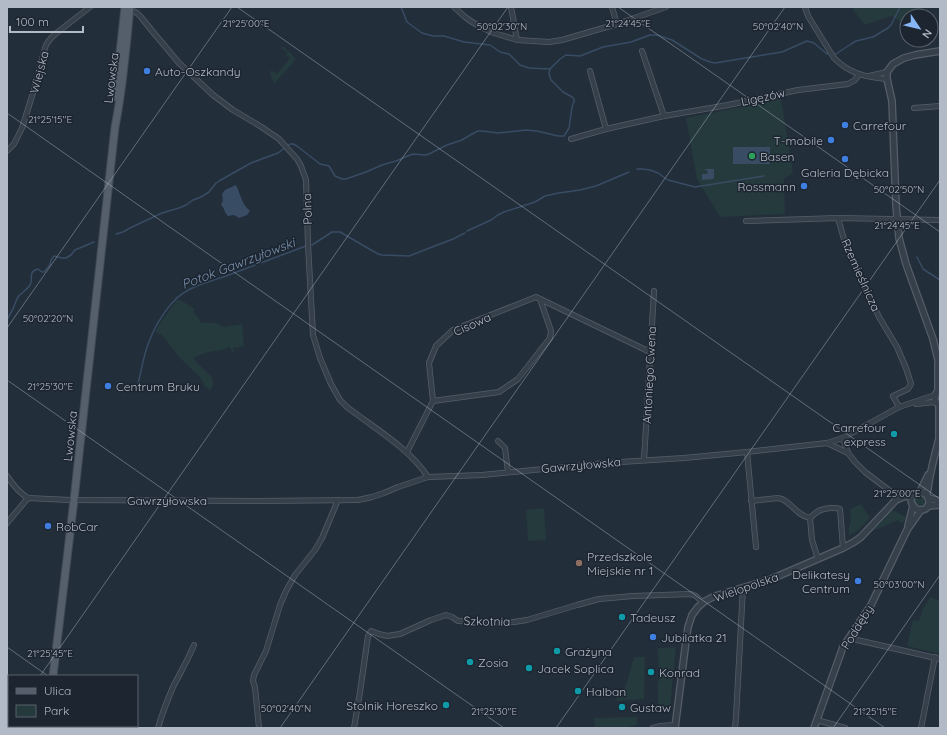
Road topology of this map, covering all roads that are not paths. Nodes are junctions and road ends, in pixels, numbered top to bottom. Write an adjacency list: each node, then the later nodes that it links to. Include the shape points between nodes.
1 (90, 7): 20 (street, Wiejska, via 58,31 46,45 22,128 14,144)
2 (454, 7): 9 (street, via 465,17 491,32)
3 (511, 7): 9 (street)
4 (612, 7): 8 (street)
5 (666, 7): 8 (street)
6 (805, 7): 13 (street, via 834,58 844,67)
7 (127, 8): 40 (street, Polna, via 140,16 179,63 213,95 283,144 301,166 306,180 313,335 320,358 340,400); 52 (main road, Lwowska, via 114,103 114,127)
8 (617, 24): 9 (street, via 562,40)
9 (517, 40)
10 (642, 51): 17 (street)
11 (940, 51): 14 (street, via 904,58 894,64)
12 (590, 71): 18 (street)
13 (859, 74): 14 (street, via 873,78); 17 (street, Ligęzów, via 848,84 798,90)
14 (887, 76): 22 (street, via 892,101)
15 (940, 106): 16 (street)
16 (914, 108)
17 (664, 116): 18 (street, Ligęzów)
18 (606, 129): 19 (street, Ligęzów)
19 (571, 139)
20 (7, 151)
21 (838, 218): 22 (street); 24 (street); 34 (street, Rzemieślnicza, via 845,243 863,283 906,368 911,384 908,389 893,396)
22 (897, 219): 23 (street); 28 (street, via 906,264 933,339)
23 (940, 220)
24 (746, 221)
25 (654, 291): 27 (street, Antoniego Cwena)
26 (540, 299): 27 (street); 31 (street, Cisowa, via 536,296 452,330 436,346 430,363); 31 (street, via 552,331 550,338 518,379 499,392)
27 (650, 352): 43 (street, Antoniego Cwena)
28 (937, 358): 29 (street); 30 (street)
29 (940, 368)
30 (938, 392): 32 (street, via 934,400); 33 (street)
31 (433, 401): 40 (street)
32 (938, 404): 33 (street); 39 (street)
33 (904, 405): 34 (street, Gawrzyłowska)
34 (899, 407): 36 (street, Gawrzyłowska)
35 (940, 434): 39 (street)
36 (843, 438): 38 (street, Gawrzyłowska); 42 (street)
37 (498, 441): 44 (street, via 505,448)
38 (827, 443): 41 (street, Gawrzyłowska); 42 (street)
39 (938, 443): 45 (street)
40 (406, 452): 47 (street, Polna)
41 (747, 452): 43 (street, Gawrzyłowska); 55 (street)
42 (848, 453): 54 (street, via 865,472 890,491)
43 (644, 460): 44 (street, Gawrzyłowska)
44 (508, 472): 47 (street, Gawrzyłowska)
45 (930, 472): 48 (street); 50 (street)
46 (7, 476): 51 (street, via 17,490)
47 (428, 477): 53 (street, Gawrzyłowska, via 372,497)
48 (920, 492): 49 (street); 50 (street)
49 (913, 495): 54 (street); 57 (street)
50 (928, 497): 56 (street); 59 (street)
51 (28, 498): 52 (street, Gawrzyłowska); 62 (street)
52 (74, 500): 53 (street, Gawrzyłowska); 72 (main road, Lwowska)
53 (338, 500): 76 (street, via 322,538 286,591 266,651 254,676)
54 (896, 500): 57 (street); 65 (street, Wielopolska, via 861,537)
55 (751, 501): 61 (street, via 781,498 800,514); 64 (street)
56 (940, 501)
57 (912, 505): 60 (street); 63 (street, Poddęby)
58 (940, 505): 59 (street)
59 (928, 506): 60 (street)
60 (921, 510): 63 (street, Poddęby)
61 (810, 518): 65 (street, via 820,510 840,509); 66 (street, via 812,540)
62 (7, 523)
63 (907, 530): 69 (street, Poddęby, via 871,605)
64 (756, 547)
65 (843, 548): 66 (street, Wielopolska)
66 (818, 559): 67 (street, Wielopolska, via 769,580)
67 (744, 587): 68 (street, Wielopolska); 79 (street)
68 (702, 602): 74 (street, Wielopolska, via 692,615 688,627); 77 (street, Szkotnia, via 691,594 618,597 514,622 458,621 446,615 400,634 387,636 371,631 368,636)
69 (850, 636): 71 (street, via 857,640); 73 (street, Poddęby, via 843,647)
70 (194, 645): 75 (street, via 164,708)
71 (938, 658): 82 (street)
72 (53, 675)
73 (817, 720): 80 (street, Poddęby); 81 (street)
74 (675, 727): 78 (street)
75 (158, 728)
76 (259, 728)
77 (354, 728)
78 (652, 728)
79 (735, 728)
80 (814, 728)
81 (845, 728)
82 (921, 728)

